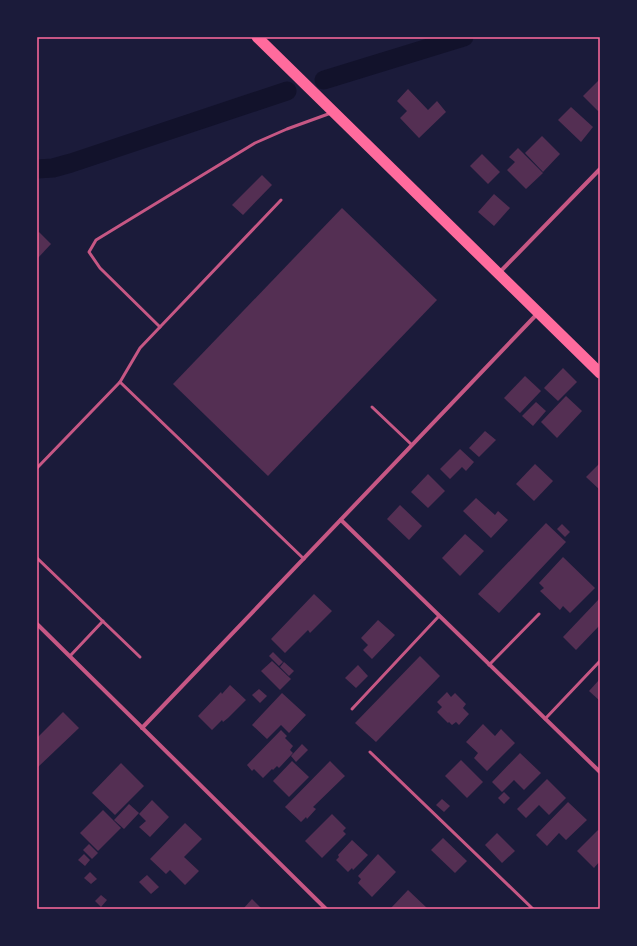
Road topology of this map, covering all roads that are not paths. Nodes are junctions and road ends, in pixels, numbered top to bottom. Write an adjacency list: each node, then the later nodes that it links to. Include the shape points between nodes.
1 (257, 37): 2 (highway)
2 (334, 112): 5 (highway); 7 (lane, via 255,143 96,240 89,252 100,268)
3 (600, 169): 5 (street)
4 (280, 200): 7 (lane)
5 (499, 273): 6 (highway)
6 (539, 313): 8 (highway); 11 (street)
7 (160, 327): 9 (lane, via 140,348)
8 (600, 373)
9 (120, 382): 12 (lane); 15 (lane)
10 (372, 408): 11 (lane)
11 (412, 445): 13 (street)
12 (37, 468)
13 (341, 520): 15 (street); 17 (street)
14 (37, 558): 18 (lane)
15 (304, 559): 26 (street)
16 (539, 614): 23 (lane)
17 (439, 616): 23 (street); 24 (lane)
18 (103, 622): 20 (lane); 21 (lane)
19 (37, 624): 20 (street)
20 (70, 656): 26 (street)
21 (140, 657)
22 (600, 661): 25 (lane)
23 (489, 665): 25 (street)
24 (352, 709)
25 (545, 719): 28 (street)
26 (142, 728): 29 (street)
27 (370, 752): 30 (lane)
28 (600, 772)
29 (326, 909)
30 (533, 909)

